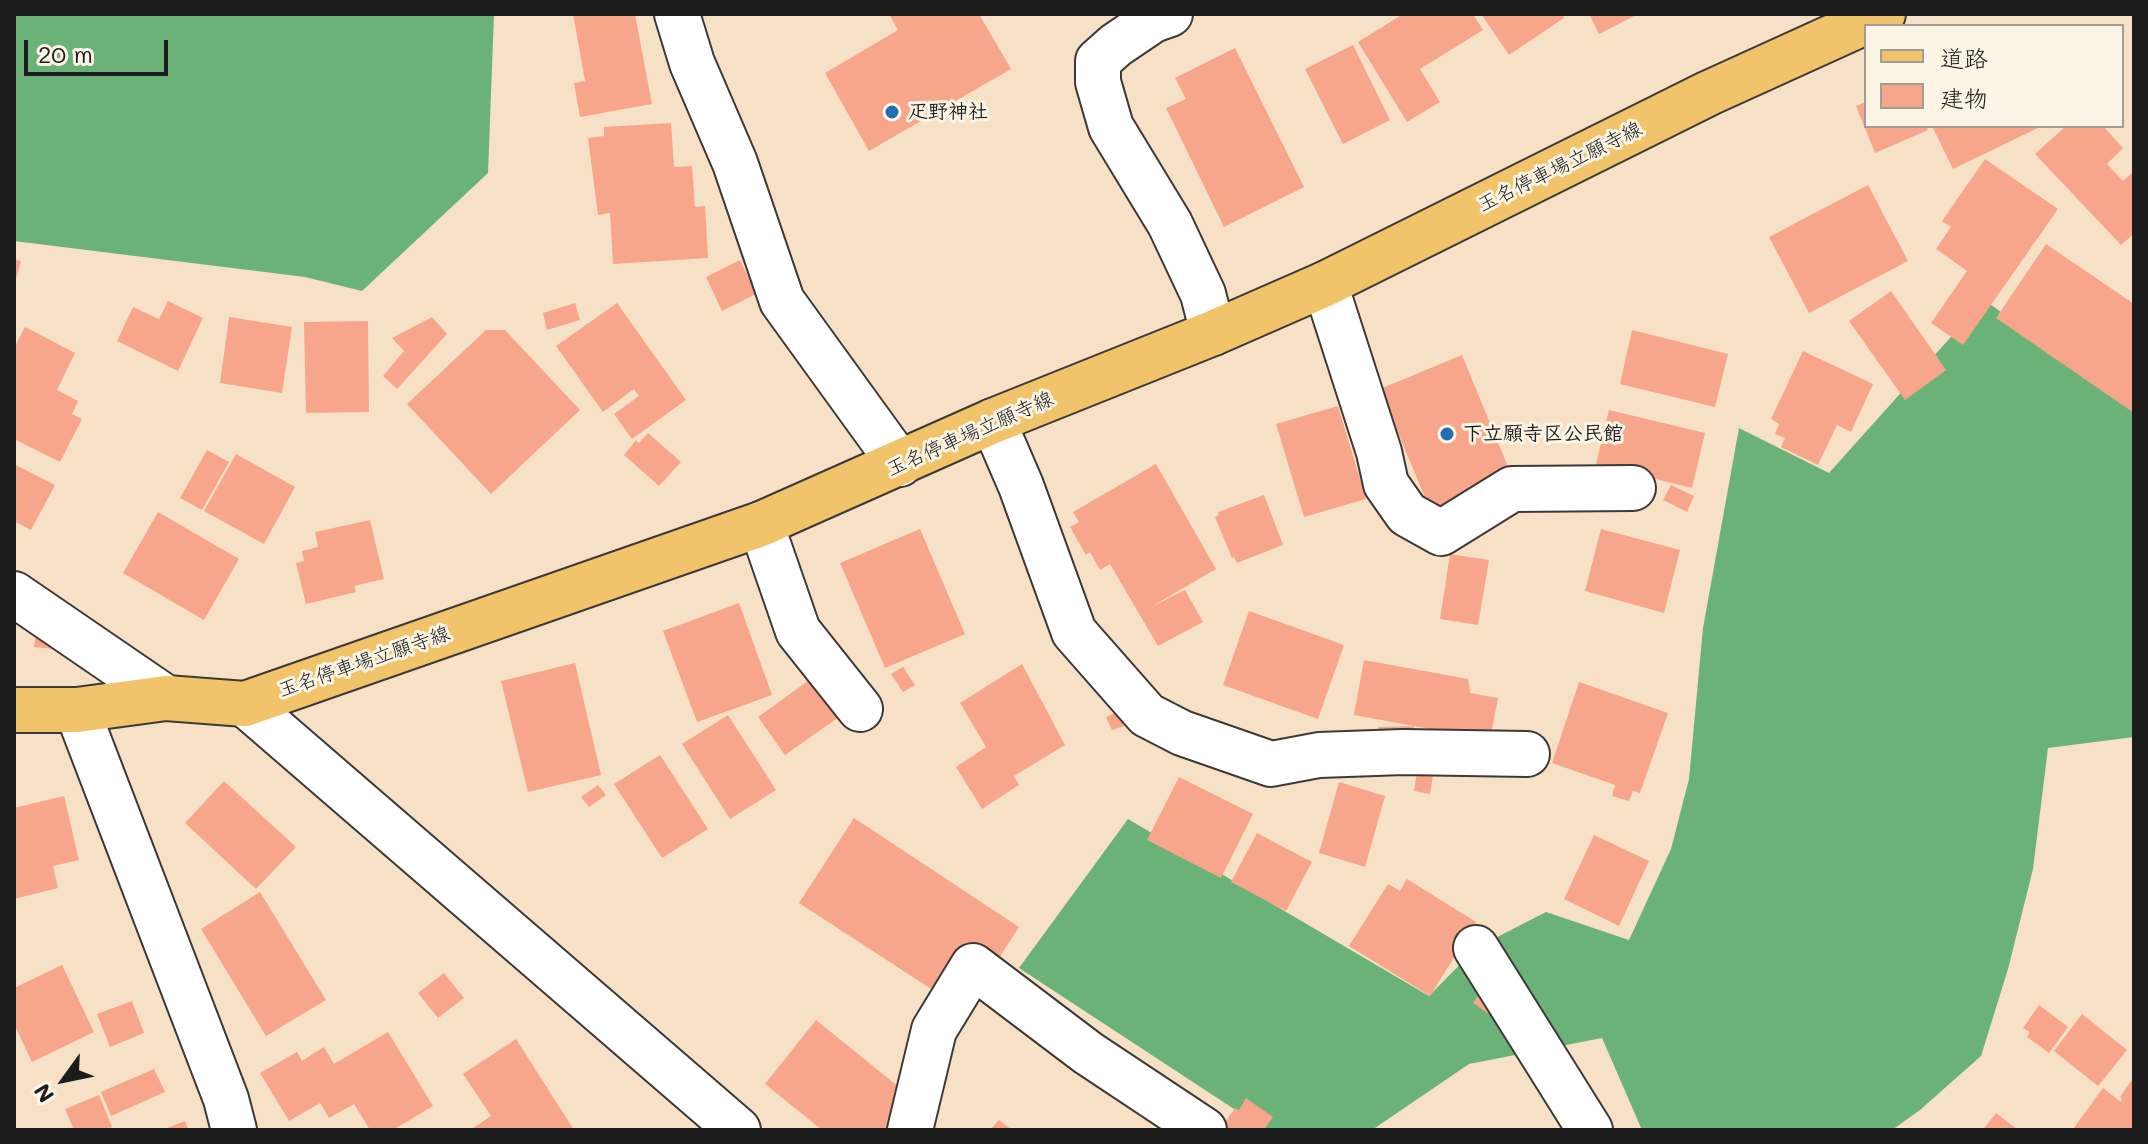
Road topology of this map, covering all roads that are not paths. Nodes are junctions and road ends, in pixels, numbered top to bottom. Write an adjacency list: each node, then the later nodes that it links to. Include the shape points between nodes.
1 (677, 14): 7 (street, via 782,301)
2 (1170, 14): 5 (street, via 1140,28 1098,61 1098,82 1111,127 1170,224 1203,294)
3 (1883, 14): 4 (main road, 玉名停車場立願寺線, via 1709,93)
4 (1325, 284): 5 (main road, 玉名停車場立願寺線); 8 (street, via 1386,484 1407,514 1441,533 1512,489)
5 (1213, 333): 6 (main road, 玉名停車場立願寺線)
6 (993, 421): 7 (main road, 玉名停車場立願寺線); 16 (street, via 1074,632 1147,715 1271,764 1319,755)
7 (900, 464): 9 (main road, 玉名停車場立願寺線)
8 (1633, 488)
9 (761, 524): 12 (main road, 玉名停車場立願寺線); 13 (street, via 798,631)
10 (14, 594): 11 (street)
11 (166, 698): 12 (main road, 玉名停車場立願寺線); 15 (main road, 玉名停車場立願寺線)
12 (245, 704): 19 (street)
13 (860, 709)
14 (14, 710): 15 (main road, 玉名停車場立願寺線)
15 (77, 710): 18 (street)
16 (1527, 754)
17 (1476, 948): 22 (street)
18 (234, 1130)
19 (738, 1130)
20 (910, 1130): 21 (street, via 934,1030 973,966 1088,1053)
21 (1204, 1130)
22 (1590, 1130)

